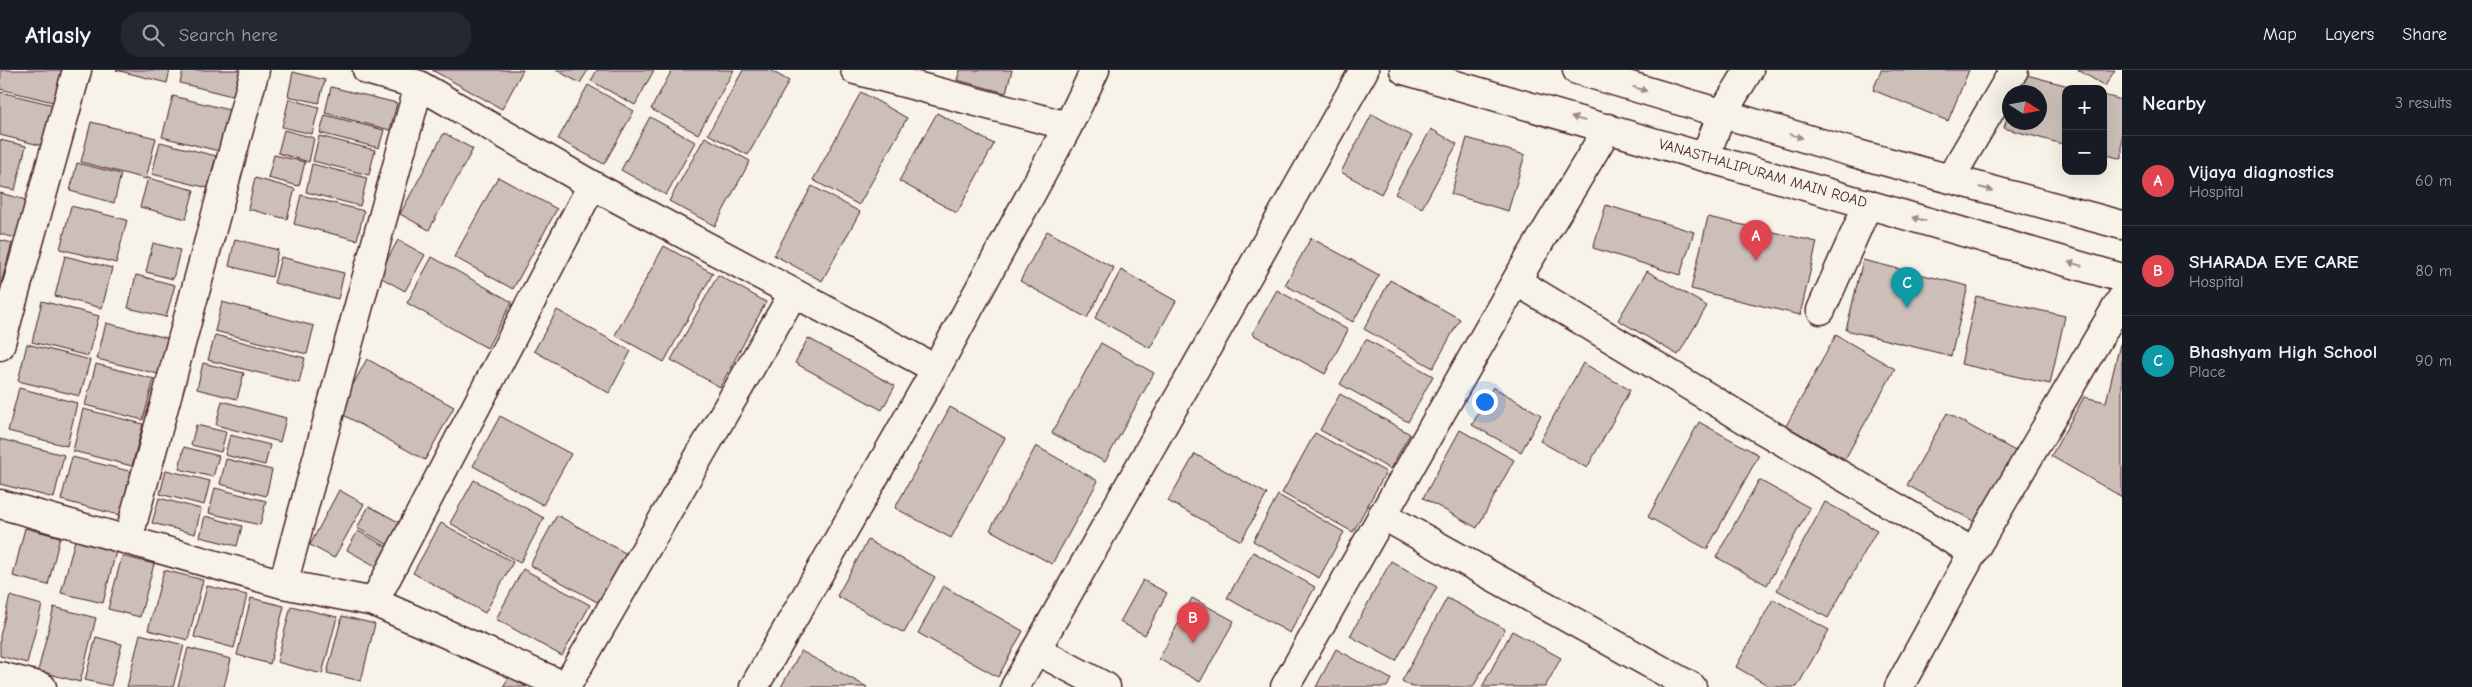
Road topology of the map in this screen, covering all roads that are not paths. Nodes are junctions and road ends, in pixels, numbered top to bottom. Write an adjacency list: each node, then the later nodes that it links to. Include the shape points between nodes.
1 (77, 70): 25 (street)
2 (255, 70): 29 (street)
3 (367, 70): 11 (street)
4 (855, 70): 13 (street)
5 (1095, 70): 13 (street)
6 (1364, 70): 33 (street)
7 (1404, 70): 14 (street, VANASTHALIPURAM MAIN ROAD, one-way to 7)
8 (1577, 70): 12 (street, one-way to 12)
9 (1749, 70): 12 (street)
10 (2014, 70): 16 (street)
11 (419, 86): 17 (street); 31 (street)
12 (1722, 114): 15 (street); 16 (street, one-way to 16)
13 (1068, 126): 26 (street)
14 (1608, 128): 15 (street, VANASTHALIPURAM MAIN ROAD); 21 (street)
15 (1705, 156): 18 (street, VANASTHALIPURAM MAIN ROAD)
16 (1950, 179): 19 (street, one-way to 19)
17 (592, 185): 22 (street); 32 (street)
18 (1868, 204): 20 (street, VANASTHALIPURAM MAIN ROAD, one-way to 18); 24 (street)
19 (2122, 225)
20 (2122, 278)
21 (1516, 281): 28 (street); 30 (street)
22 (793, 294): 26 (street); 36 (street)
23 (2122, 298): 30 (street)
24 (1821, 310)
25 (0, 346)
26 (936, 370): 37 (street)
27 (0, 504): 29 (street)
28 (1382, 515): 40 (street); 41 (street)
29 (128, 540): 31 (street)
30 (1973, 552): 42 (street)
31 (283, 584): 32 (street)
32 (374, 602): 36 (street)
33 (1036, 650): 38 (street); 39 (street)
34 (0, 676): 35 (street)
35 (42, 687)
36 (566, 687)
37 (754, 687)
38 (1015, 687)
39 (1106, 687)
40 (1285, 687)
41 (1692, 687)
42 (1899, 687)

